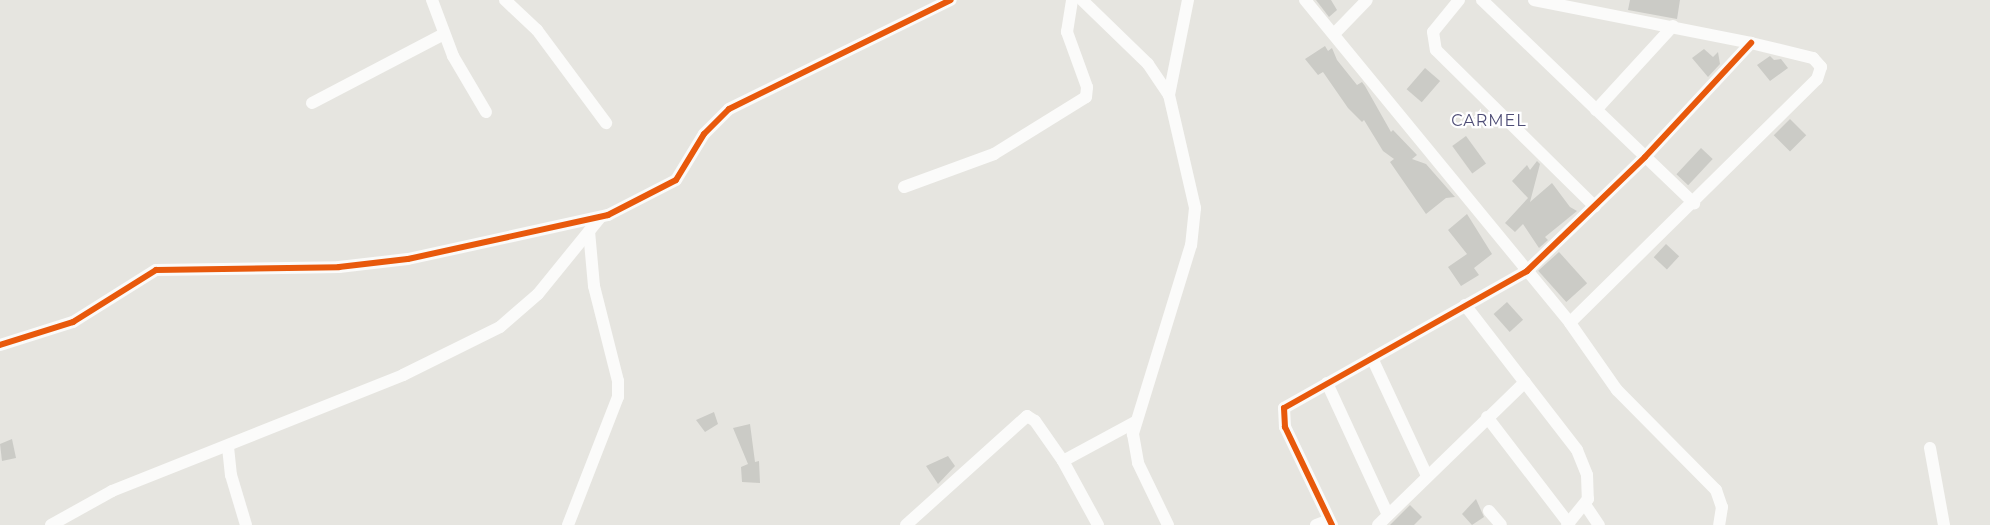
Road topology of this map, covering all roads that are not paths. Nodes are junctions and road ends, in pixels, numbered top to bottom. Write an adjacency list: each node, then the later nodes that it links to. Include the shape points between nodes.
1 (432, 0): 14 (street)
2 (505, 0): 20 (street, via 537,30)
3 (951, 0): 25 (street, via 729,109 704,134 676,180)
4 (1072, 0): 22 (street, via 1067,32 1087,87 1086,97 994,154)
5 (1082, 0): 16 (street, via 1148,64)
6 (1188, 0): 16 (street)
7 (1305, 0): 13 (street)
8 (1366, 0): 13 (street)
9 (1459, 0): 24 (street, via 1433,32 1436,50)
10 (1482, 0): 18 (street)
11 (1534, 0): 12 (street)
12 (1673, 26): 15 (street); 18 (street)
13 (1334, 34): 27 (street)
14 (442, 35): 17 (street); 19 (street)
15 (1751, 43): 21 (street); 23 (street, via 1813,58 1822,72)
16 (1169, 95): 35 (street, via 1196,222)
17 (312, 103)
18 (1596, 110): 21 (street)
19 (486, 112)
20 (606, 123)
21 (1645, 157): 23 (street); 24 (street)
22 (904, 188)
23 (1694, 203): 29 (street)
24 (1595, 207): 27 (street)
25 (599, 219): 26 (street); 30 (street, via 470,244 422,258 369,264 156,270 73,322)
26 (589, 231): 36 (street, via 538,294 500,326 403,375); 47 (street, via 594,286 618,381 618,397)
27 (1527, 271): 28 (street); 29 (street)
28 (1465, 305): 31 (street); 32 (street)
29 (1570, 323): 55 (street, via 1617,390 1716,490 1722,508)
30 (0, 345)
31 (1372, 358): 33 (street); 39 (street)
32 (1524, 382): 34 (street); 40 (street, via 1577,450 1588,475)
33 (1327, 383): 42 (street); 43 (street, via 1288,405 1282,413 1285,427)
34 (1487, 417): 39 (street); 44 (street)
35 (1135, 422): 38 (street); 50 (street, via 1135,455)
36 (228, 447): 45 (street, via 112,491); 46 (street, via 230,474)
37 (1930, 448): 56 (street)
38 (1063, 461): 48 (street, via 1035,421 1027,416); 49 (street)
39 (1426, 476): 42 (street)
40 (1586, 506): 44 (street); 54 (street)
41 (1489, 511): 53 (street)
42 (1388, 515): 52 (street)
43 (1330, 523): 51 (street)
44 (1568, 524)
45 (51, 525)
46 (246, 525)
47 (568, 525)
48 (906, 525)
49 (1098, 525)
50 (1168, 525)
51 (1316, 525)
52 (1378, 525)
53 (1501, 525)
54 (1599, 525)
55 (1719, 525)
56 (1944, 525)

